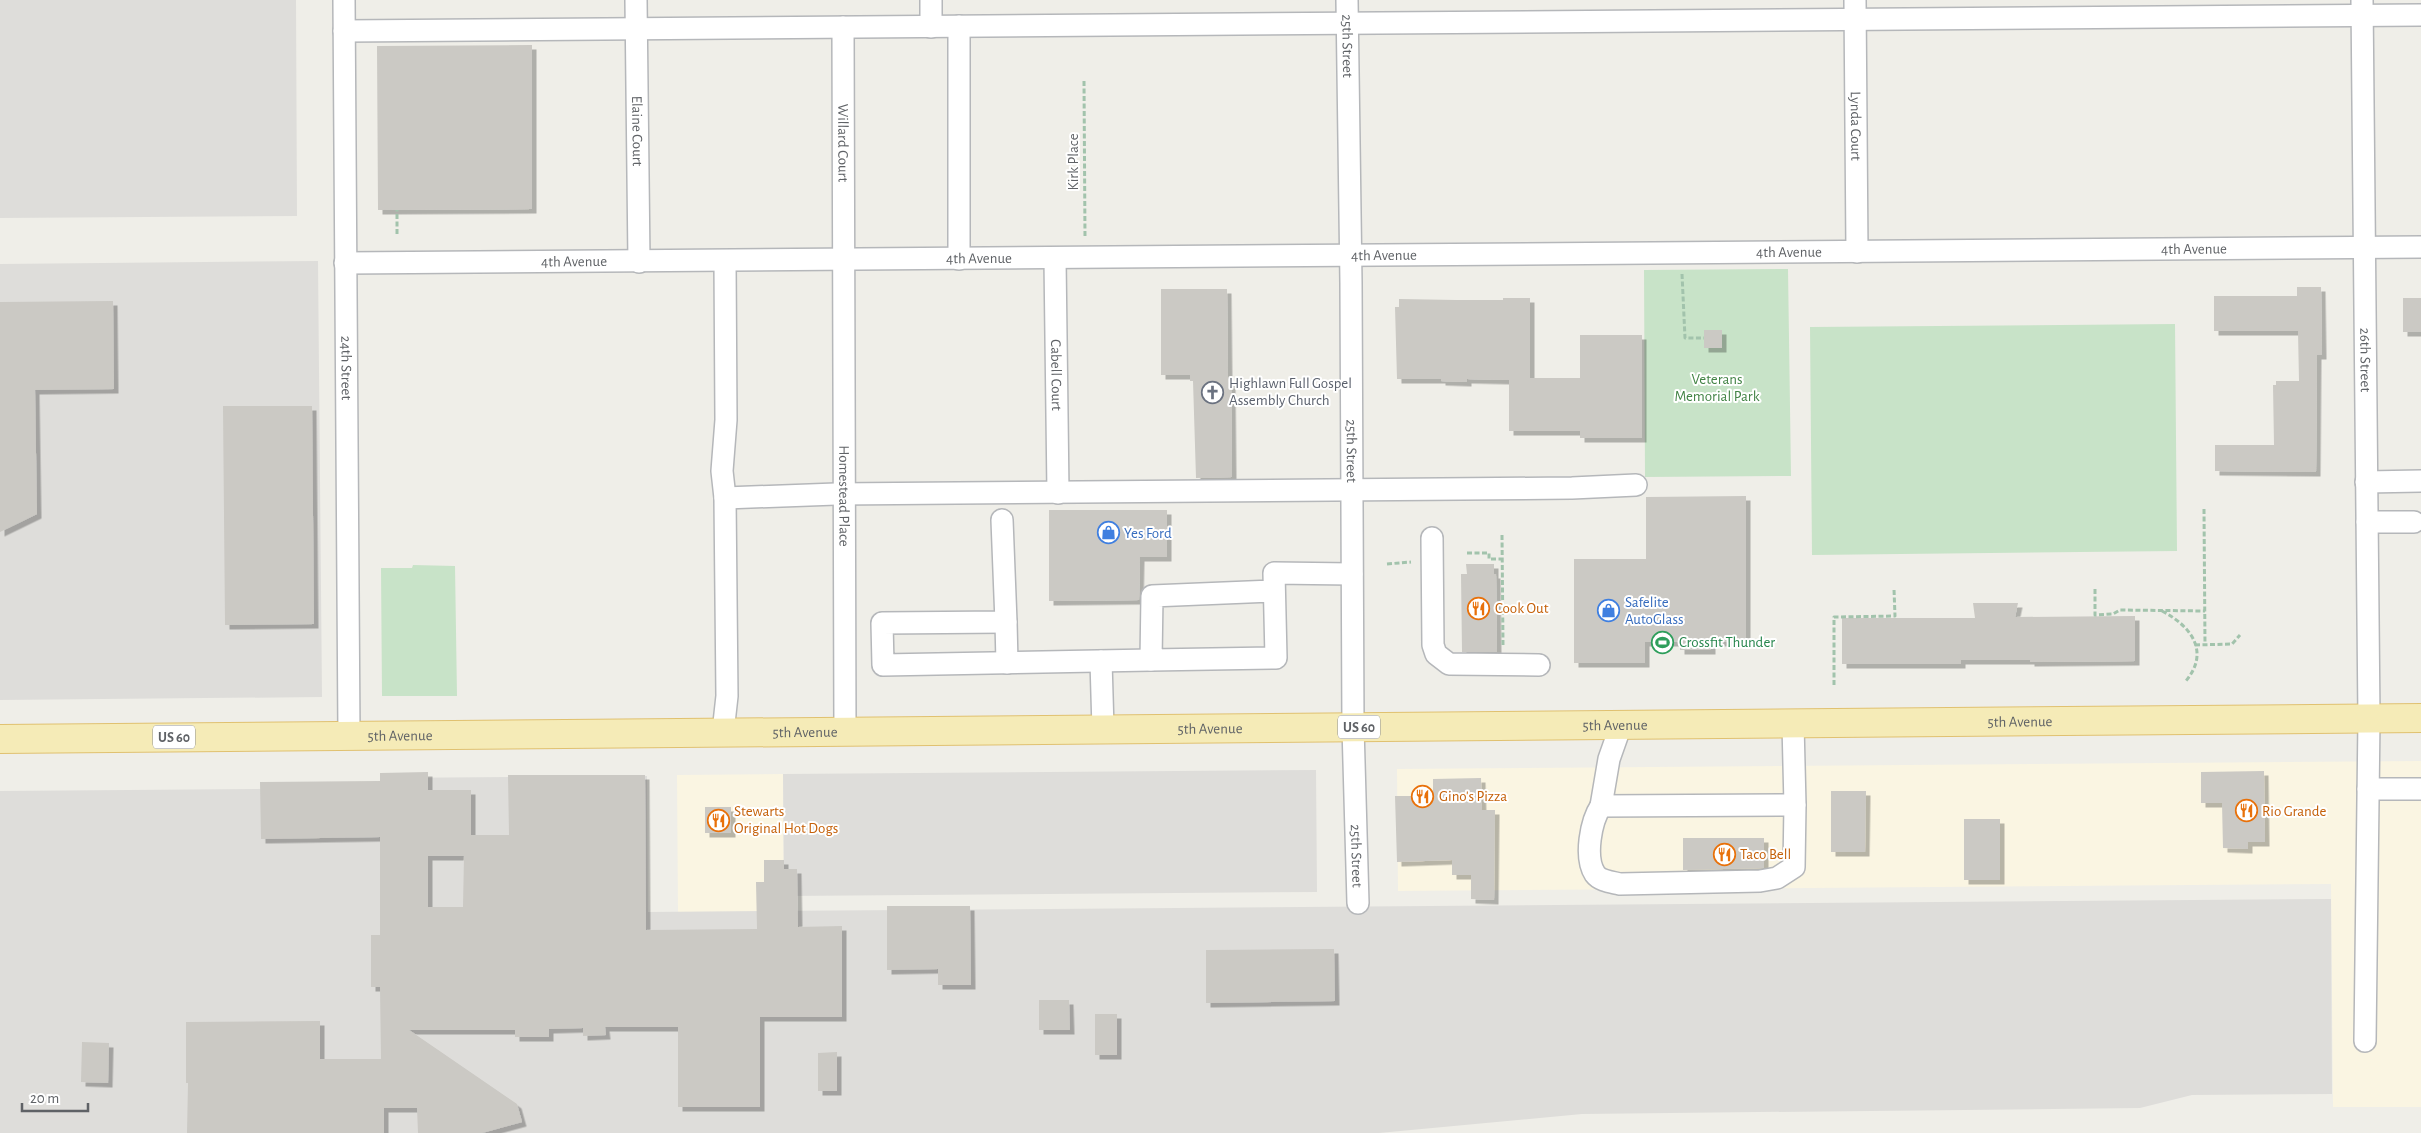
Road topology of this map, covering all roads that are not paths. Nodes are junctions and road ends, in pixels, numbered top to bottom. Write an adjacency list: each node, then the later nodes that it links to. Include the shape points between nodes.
1 (344, 0): 16 (street, 24th Street)
2 (636, 0): 15 (street, Elaine Court)
3 (931, 0): 14 (street)
4 (1347, 0): 11 (street, 25th Street)
5 (2159, 8): 6 (street); 8 (street)
6 (2362, 8): 10 (street); 18 (street, 26th Street)
7 (2057, 9): 8 (street); 9 (street)
8 (2104, 9)
9 (1855, 10): 11 (street); 19 (street, Lynda Court)
10 (2421, 15)
11 (1347, 23): 12 (street); 20 (street, 25th Street)
12 (959, 26): 14 (street); 21 (street)
13 (843, 27): 14 (street); 15 (street); 23 (street, Willard Court)
14 (931, 27)
15 (637, 28): 16 (street); 26 (street, Elaine Court)
16 (344, 31): 25 (street, 24th Street)
17 (2421, 247): 18 (street, 4th Avenue)
18 (2364, 248): 19 (street, 4th Avenue); 28 (street, 26th Street)
19 (1857, 252): 20 (street, 4th Avenue)
20 (1351, 255): 22 (street, 4th Avenue); 30 (street, 25th Street)
21 (959, 259): 22 (street, 4th Avenue); 23 (street, 4th Avenue)
22 (1055, 259): 31 (street, Cabell Court)
23 (843, 260): 24 (street, 4th Avenue); 32 (street, Homestead Place)
24 (725, 261): 26 (street, 4th Avenue); 33 (street, via 726,390 722,471)
25 (345, 262): 26 (street, 4th Avenue); 53 (street, 24th Street)
26 (639, 262)
27 (2421, 481): 28 (street)
28 (2366, 482): 35 (street, 26th Street)
29 (1636, 485): 30 (street)
30 (1352, 489): 31 (street); 38 (street, 25th Street)
31 (1058, 493): 32 (street)
32 (844, 494): 33 (street); 51 (street, Homestead Place)
33 (725, 498): 52 (street, via 727,696)
34 (1002, 520): 40 (street)
35 (2367, 522): 36 (street); 46 (street, 26th Street)
36 (2414, 522)
37 (1432, 538): 44 (street, via 1436,654 1449,664)
38 (1352, 574): 39 (street, via 1274,573); 49 (street, 25th Street)
39 (1274, 591): 41 (street, via 1152,596); 41 (street, via 1276,658)
40 (1006, 622): 43 (street); 43 (street, via 882,623 883,665)
41 (1151, 660): 42 (street)
42 (1101, 661): 43 (street); 50 (street)
43 (1007, 663)
44 (1538, 665)
45 (2421, 718): 46 (main road, 5th Avenue / US 60)
46 (2368, 719): 47 (main road, 5th Avenue / US 60); 56 (street, 26th Street)
47 (1793, 724): 48 (main road, 5th Avenue / US 60); 57 (street)
48 (1621, 725): 49 (main road, 5th Avenue / US 60); 58 (street, via 1609,759)
49 (1353, 727): 50 (main road, 5th Avenue / US 60); 59 (street, 25th Street)
50 (1103, 729): 51 (main road, 5th Avenue / US 60)
51 (846, 731): 52 (main road, 5th Avenue / US 60)
52 (723, 732): 53 (main road, 5th Avenue / US 60)
53 (349, 735): 54 (main road, 5th Avenue / US 60)
54 (0, 739)
55 (2421, 789): 56 (street)
56 (2368, 790): 60 (street, 26th Street)
57 (1795, 805): 58 (street); 58 (street, via 1794,867 1777,878 1760,882 1620,884 1602,880 1595,874 1590,859 1590,831)
58 (1601, 806)
59 (1358, 903)
60 (2365, 1041)

